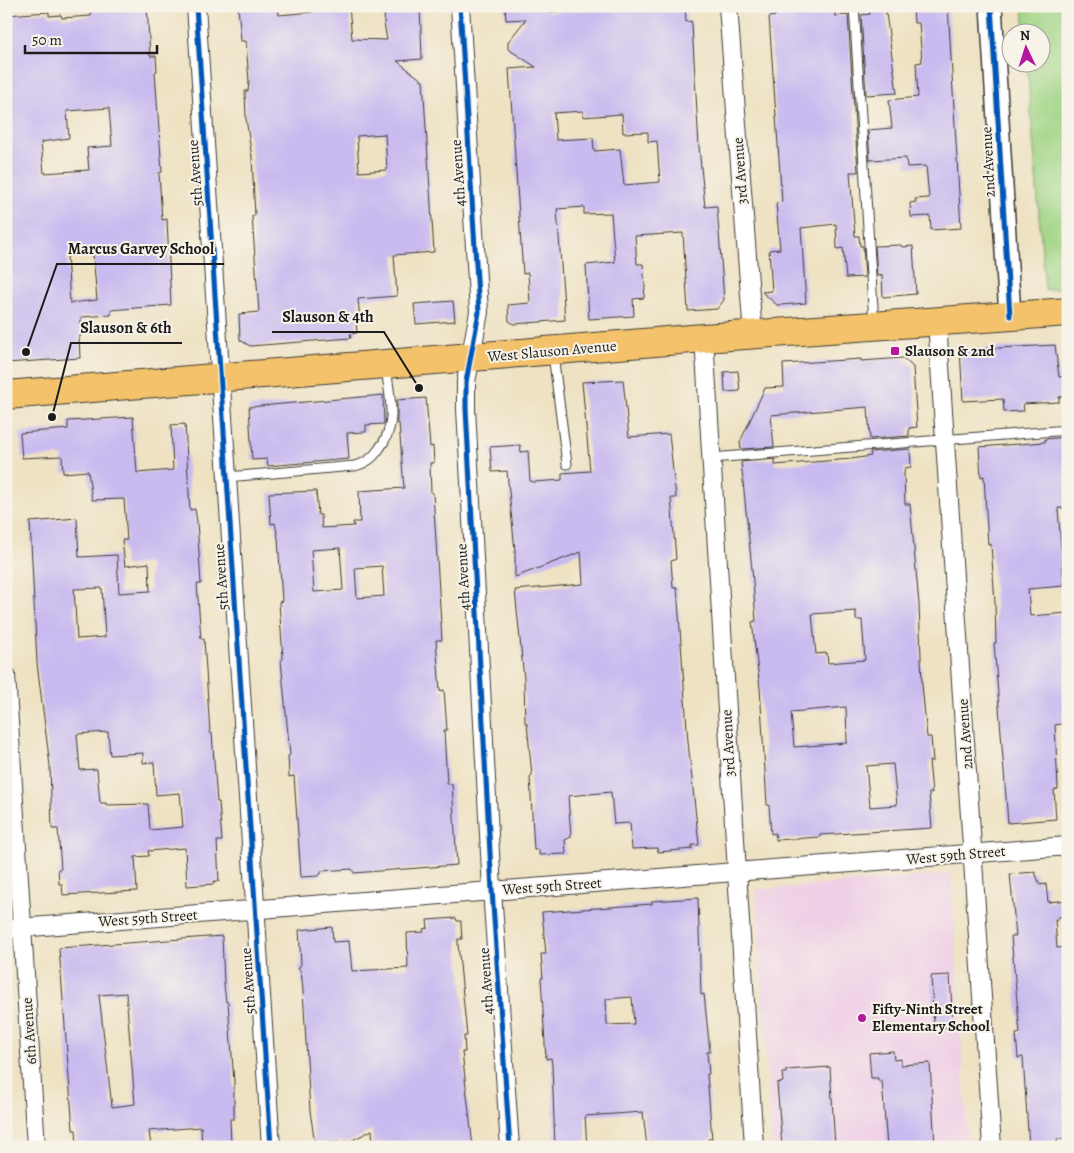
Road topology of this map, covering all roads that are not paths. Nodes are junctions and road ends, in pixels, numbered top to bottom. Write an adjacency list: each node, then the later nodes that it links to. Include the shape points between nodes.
1 (196, 6): 15 (street, 5th Avenue)
2 (460, 6): 13 (street, 4th Avenue, via 479,312)
3 (728, 6): 10 (street, 3rd Avenue)
4 (854, 6): 9 (lane)
5 (991, 6): 7 (street, 2nd Avenue)
6 (1068, 312): 7 (main road, West Slauson Avenue)
7 (1010, 316): 8 (main road, West Slauson Avenue)
8 (938, 321): 9 (main road, West Slauson Avenue); 18 (street, 2nd Avenue)
9 (874, 326): 10 (main road, West Slauson Avenue)
10 (753, 335): 11 (main road, West Slauson Avenue)
11 (704, 338): 12 (main road, West Slauson Avenue); 19 (street, 3rd Avenue)
12 (553, 351): 13 (main road, West Slauson Avenue); 20 (lane)
13 (471, 357): 14 (main road, West Slauson Avenue); 26 (street, 4th Avenue, via 466,382 466,409)
14 (386, 364): 15 (main road, West Slauson Avenue); 21 (lane, via 391,428 382,446 368,461 354,466)
15 (221, 378): 16 (main road, West Slauson Avenue); 21 (street, 5th Avenue)
16 (6, 395)
17 (1068, 430): 18 (lane)
18 (946, 440): 19 (lane); 24 (street, 2nd Avenue)
19 (711, 458): 25 (street, 3rd Avenue)
20 (568, 464)
21 (227, 477): 27 (street, 5th Avenue)
22 (6, 675): 28 (street, 6th Avenue)
23 (1068, 846): 24 (street, West 59th Street)
24 (973, 854): 25 (street, West 59th Street); 33 (street, 2nd Avenue)
25 (736, 873): 26 (street, West 59th Street); 32 (street, 3rd Avenue)
26 (492, 890): 27 (street, West 59th Street); 31 (street, 4th Avenue)
27 (255, 910): 28 (street, West 59th Street); 30 (street, 5th Avenue)
28 (14, 928): 29 (street, 6th Avenue)
29 (36, 1147)
30 (271, 1147)
31 (510, 1147)
32 (754, 1147)
33 (992, 1147)

